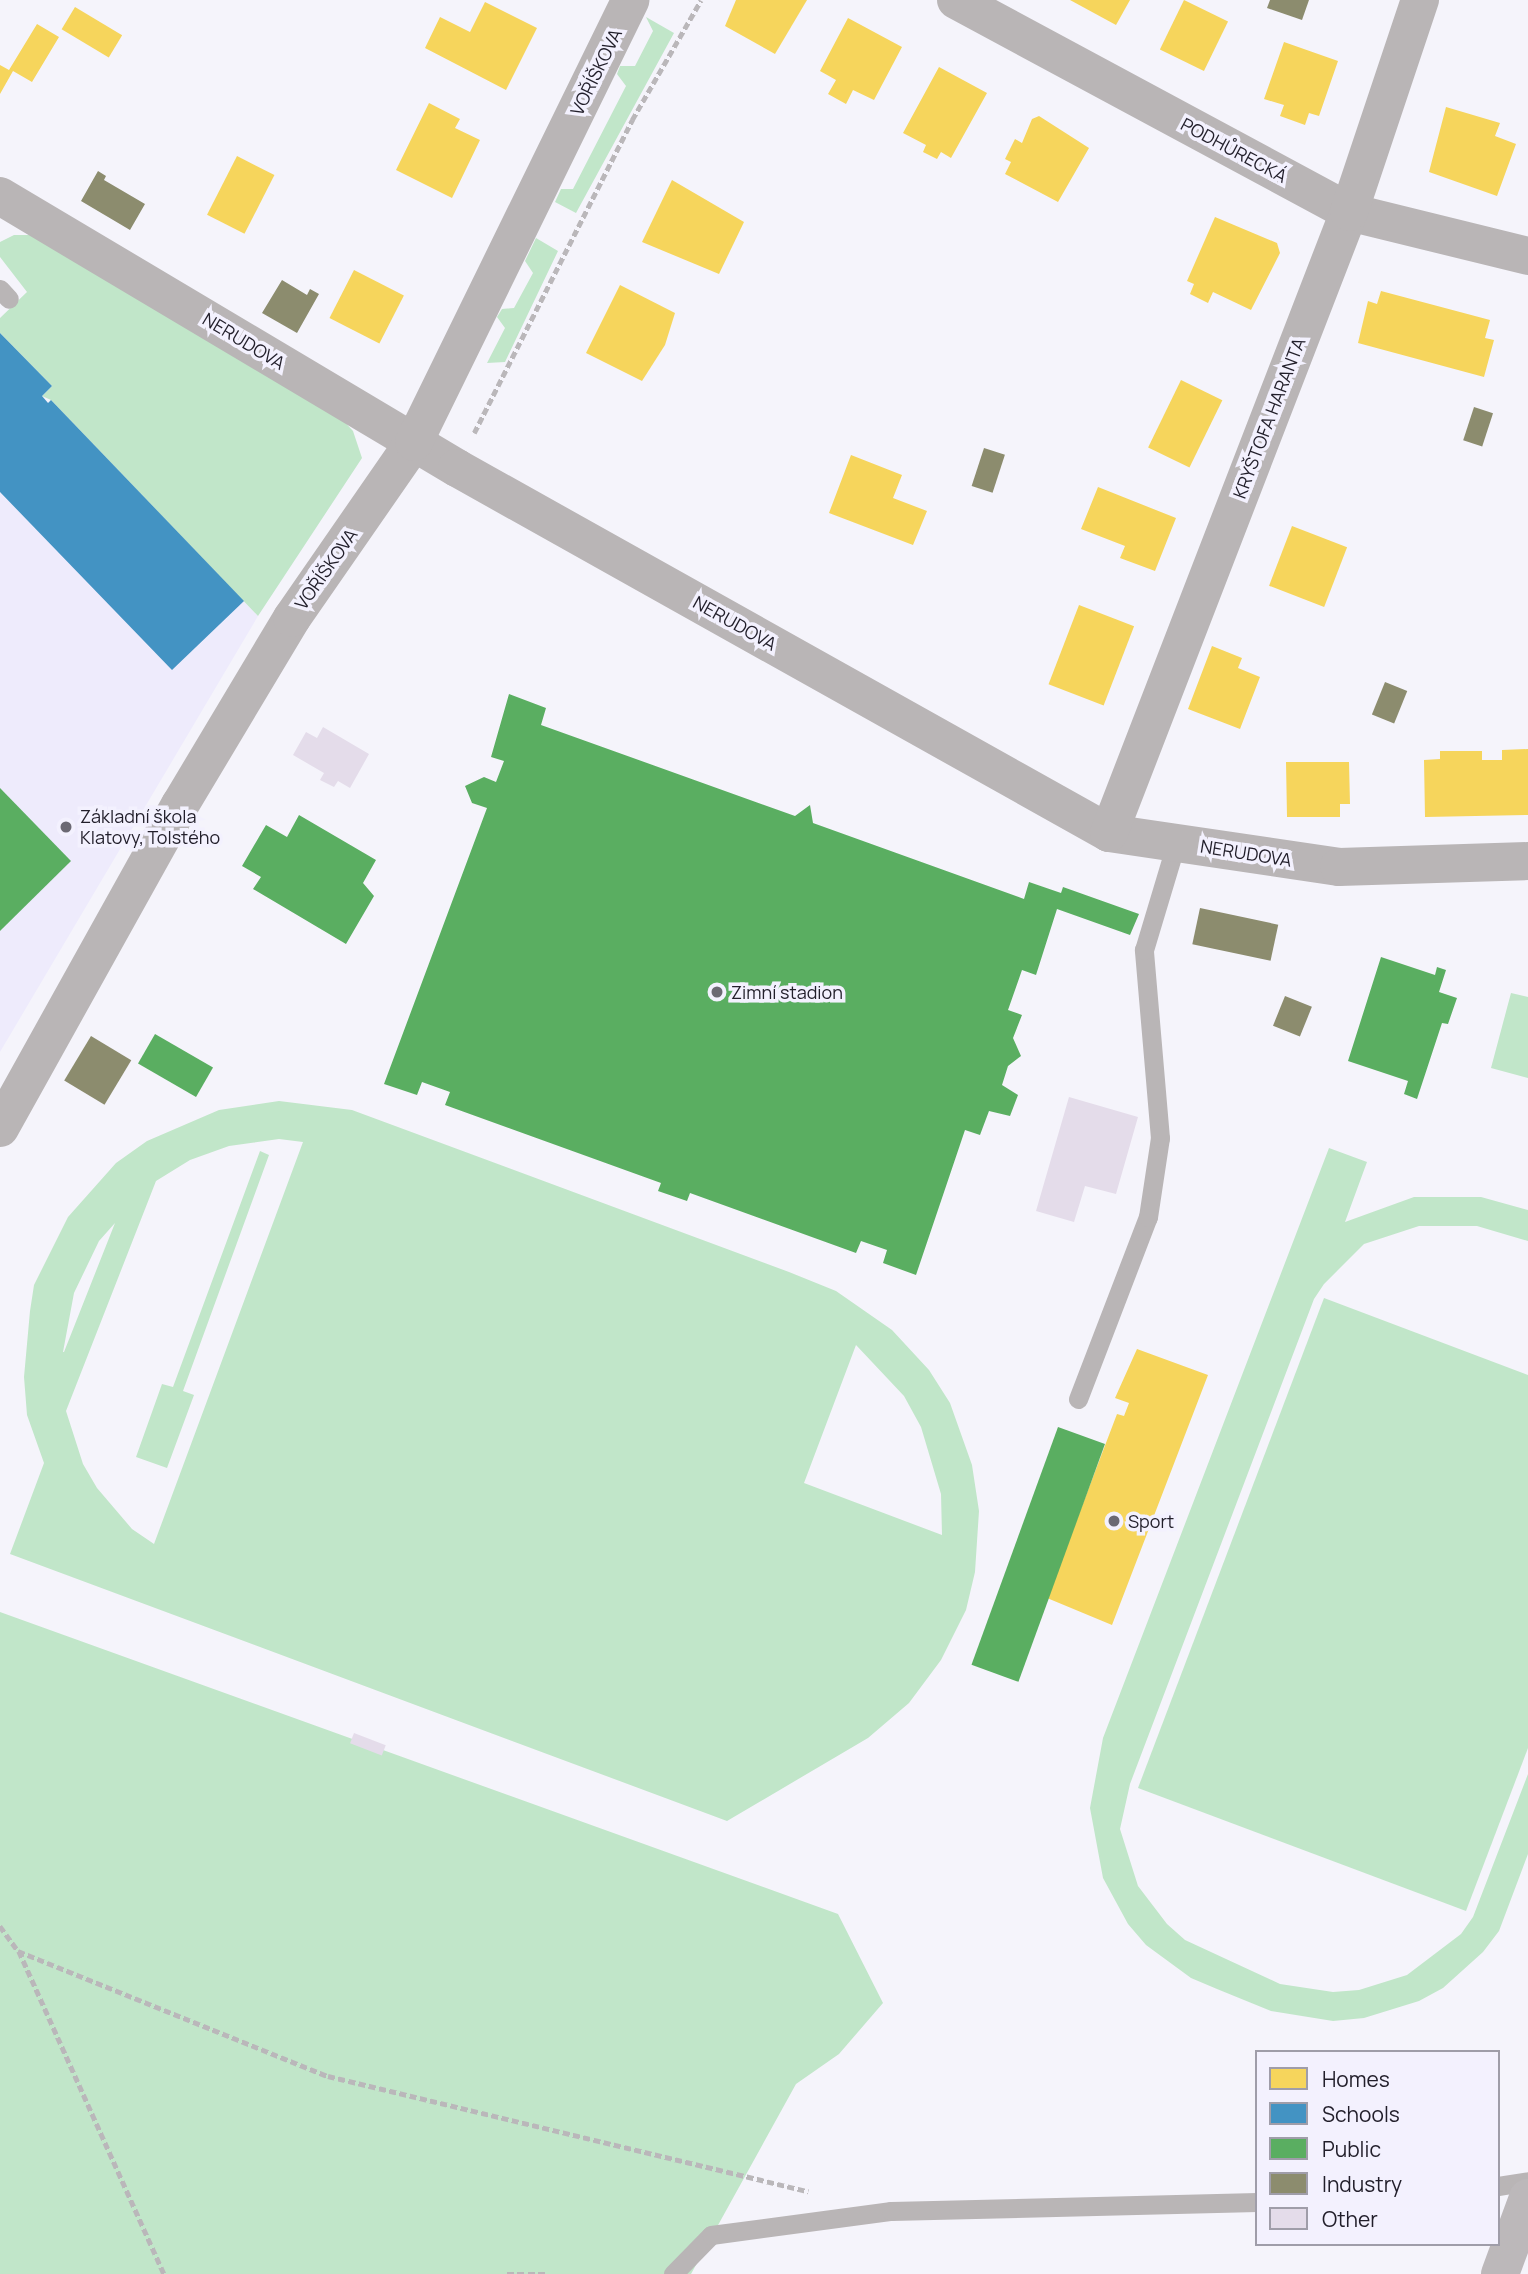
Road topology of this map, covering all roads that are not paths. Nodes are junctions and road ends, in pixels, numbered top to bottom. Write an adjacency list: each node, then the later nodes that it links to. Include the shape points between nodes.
1 (631, 0): 7 (street, VOŘÍŠKOVA)
2 (956, 0): 5 (street, PODHŮRECKÁ)
3 (1420, 0): 5 (street, KRYŠTOFA HARANTA)
4 (1, 198): 7 (street, NERUDOVA)
5 (1349, 212): 6 (street, PODHŮRECKÁ); 8 (street, KRYŠTOFA HARANTA)
6 (1528, 256)
7 (414, 442): 8 (street, NERUDOVA); 11 (street, VOŘÍŠKOVA, via 292,618 180,805)
8 (1109, 833): 9 (street, NERUDOVA)
9 (1176, 843): 10 (street, NERUDOVA, via 1339,867); 12 (lane, via 1144,950 1160,1138 1148,1217)
10 (1528, 861)
11 (0, 1128)
12 (1078, 1399)
13 (1528, 2181): 14 (lane)
14 (1500, 2186)
15 (1528, 2198): 18 (main road)
16 (1255, 2202): 17 (lane, via 891,2211 711,2235)
17 (673, 2274)
18 (1500, 2274)

